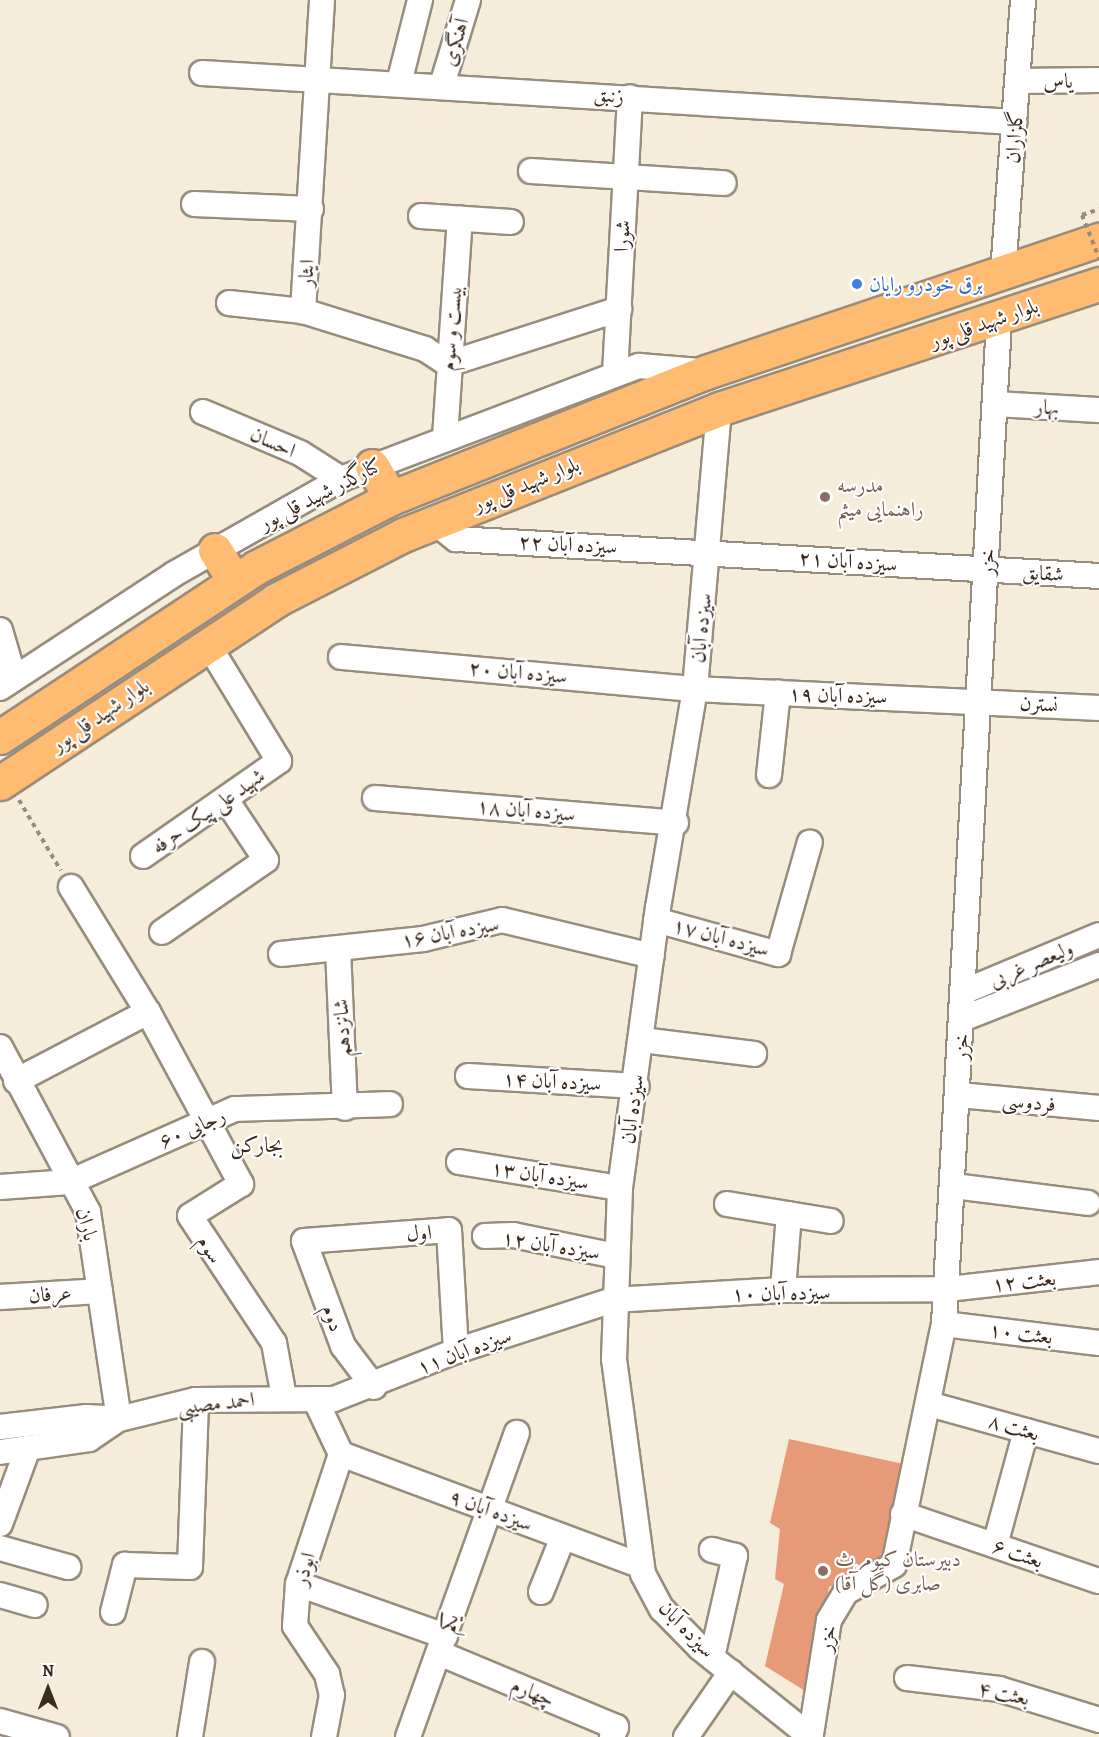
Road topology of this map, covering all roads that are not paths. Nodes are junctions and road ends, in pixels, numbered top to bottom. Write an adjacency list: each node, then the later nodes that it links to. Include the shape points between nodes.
1 (322, 0): 6 (street, ایثار)
2 (420, 0): 9 (street)
3 (468, 0): 10 (street, آهنگری)
4 (1023, 0): 8 (street, گلزاران)
5 (202, 73): 6 (street, زنبق)
6 (320, 80): 9 (street, زنبق); 17 (street, ایثار)
7 (1099, 80): 8 (street, یاس)
8 (1018, 81): 12 (street, گلزاران)
9 (399, 83): 10 (street, زنبق)
10 (442, 85): 11 (street, زنبق)
11 (630, 97): 12 (street, زنبق); 14 (street, شورا)
12 (1016, 122): 22 (street, گلزاران)
13 (531, 171): 14 (street)
14 (626, 177): 15 (street); 25 (street, شورا)
15 (724, 183)
16 (194, 204): 17 (street)
17 (311, 208): 26 (street, ایثار)
18 (421, 216): 19 (street)
19 (460, 219): 20 (street); 28 (street, بیست و سوم)
20 (511, 222)
21 (1090, 228): 22 (highway, بلوار شهید قلی پور)
22 (1003, 273): 29 (highway, بلوار شهید قلی پور)
23 (1099, 284): 27 (highway, بلوار شهید قلی پور)
24 (229, 303): 26 (street)
25 (619, 309): 28 (street); 30 (street, شورا)
26 (303, 311): 28 (street, ایثار, via 425,349)
27 (999, 320): 31 (street, خزر); 32 (highway, بلوار شهید قلی پور)
28 (448, 364): 35 (street, بیست و سوم)
29 (706, 372): 30 (street, کنارگذر شهید قلی پور, via 639,366); 38 (highway, بلوار شهید قلی پور)
30 (615, 374): 35 (street, کنارگذر شهید قلی پور)
31 (995, 404): 33 (street, بهار); 42 (street, خزر)
32 (719, 409): 39 (highway, بلوار شهید قلی پور); 41 (street, سیزده آبان)
33 (1099, 410)
34 (203, 412): 37 (street, احسان, via 300,453)
35 (445, 437): 36 (street, کنارگذر شهید قلی پور)
36 (372, 466): 37 (street, کنارگذر شهید قلی پور); 38 (highway)
37 (341, 479): 40 (street, کنارگذر شهید قلی پور)
38 (391, 498): 44 (highway, بلوار شهید قلی پور)
39 (434, 522): 41 (street, سیزده آبان ۲۲, via 456,539); 46 (highway, بلوار شهید قلی پور, via 276,600)
40 (215, 550): 44 (highway); 48 (street, کنارگذر شهید قلی پور)
41 (709, 551): 42 (street, سیزده آبان ۲۱); 49 (street, سیزده آبان)
42 (987, 570): 43 (street, شقایق); 51 (street, خزر)
43 (1099, 576)
44 (234, 581): 53 (highway, بلوار شهید قلی پور)
45 (0, 630): 48 (street)
46 (208, 644): 55 (highway, بلوار شهید قلی پور); 57 (street, شهید علی پیک حرفه, via 279,761)
47 (341, 657): 49 (street, سیزده آبان ۲۰)
48 (7, 683)
49 (695, 689): 50 (street, سیزده آبان ۱۹); 58 (street, سیزده آبان)
50 (778, 692): 51 (street, سیزده آبان ۱۹); 54 (street)
51 (980, 700): 52 (street, نسترن); 69 (street, خزر)
52 (1099, 708)
53 (0, 737)
54 (769, 775)
55 (3, 781)
56 (375, 798): 58 (street, سیزده آبان ۱۸)
57 (227, 801): 60 (street, شهید علی پیک حرفه); 63 (street, via 267,860)
58 (676, 823): 62 (street, سیزده آبان)
59 (810, 842): 62 (street, سیزده آبان ۱۷, via 778,954)
60 (143, 856)
61 (70, 887): 70 (street)
62 (656, 920): 67 (street, سیزده آبان)
63 (162, 933)
64 (1099, 936): 69 (street, ولیعصر غربی)
65 (338, 949): 66 (street, سیزده آبان ۱۶); 67 (street, سیزده آبان ۱۶, via 423,939 502,920); 80 (street, شانزدهم)
66 (281, 954)
67 (652, 956): 72 (street, سیزده آبان)
68 (1099, 966): 71 (street, ولیعصر غربی)
69 (963, 992): 71 (street, خزر)
70 (148, 1012): 76 (street); 82 (street)
71 (962, 1019): 78 (street, خزر)
72 (642, 1040): 74 (street); 77 (street, سیزده آبان)
73 (0, 1047): 76 (street, باران)
74 (754, 1054)
75 (468, 1076): 77 (street, سیزده آبان ۱۴)
76 (16, 1081): 84 (street, باران)
77 (637, 1086): 87 (street, سیزده آبان)
78 (959, 1095): 81 (street, فردوسی); 85 (street, خزر)
79 (390, 1104): 80 (street, رجایی ۶۰)
80 (345, 1108): 82 (street, رجایی ۶۰, via 235,1108)
81 (1099, 1108)
82 (206, 1124): 84 (street, رجایی ۶۰); 105 (street, سوم, via 241,1184 190,1216 274,1343)
83 (459, 1162): 87 (street, سیزده آبان ۱۳)
84 (70, 1182): 86 (street, رجایی ۶۰); 98 (street, باران, via 88,1212)
85 (954, 1186): 88 (street); 96 (street, خزر)
86 (0, 1187)
87 (620, 1188): 94 (street, سیزده آبان)
88 (1088, 1203)
89 (727, 1204): 90 (street)
90 (789, 1214): 91 (street); 97 (street)
91 (831, 1221)
92 (485, 1236): 94 (street, سیزده آبان ۱۲, via 513,1235)
93 (304, 1241): 103 (street, اول, via 449,1230); 104 (street, دوم, via 343,1346)
94 (616, 1256): 100 (street, سیزده آبان)
95 (1099, 1272): 96 (street, بعثت ۱۲)
96 (948, 1289): 97 (street, سیزده آبان ‍۱۰); 101 (street, خزر)
97 (783, 1290): 100 (street, سیزده آبان ‍۱۰)
98 (100, 1291): 99 (street, عرفان); 109 (street, باران)
99 (0, 1297)
100 (613, 1300): 103 (street, سیزده آبان ۱۱); 124 (street, سیزده آبان, via 614,1359)
101 (944, 1324): 102 (street, بعثت ۱۰); 108 (street, خزر)
102 (1099, 1342)
103 (456, 1351): 104 (street, سیزده آبان ۱۱)
104 (374, 1387): 106 (street, سیزده آبان ۱۱)
105 (284, 1397): 106 (street, احمد مصیبی); 107 (street, احمد مصیبی)
106 (315, 1399): 116 (street)
107 (196, 1400): 109 (street, احمد مصیبی); 131 (street, via 190,1567 125,1565)
108 (929, 1404): 111 (street, بعثت ۸); 118 (street, خزر)
109 (119, 1419): 110 (street, احمد مصیبی, via 86,1417); 113 (street, احمد مصیبی, via 88,1439)
110 (0, 1427)
111 (1026, 1431): 114 (street, بعثت ۸); 121 (street)
112 (517, 1433): 117 (street)
113 (28, 1448): 115 (street, احمد مصیبی); 119 (street)
114 (1099, 1451)
115 (0, 1452)
116 (341, 1454): 117 (street, سیزده آبان ۹); 127 (street, ابوذر)
117 (486, 1508): 120 (street, سیزده آبان ۹); 132 (street, یکم)
118 (903, 1514): 121 (street, بعثت ۶); 139 (street, خزر, via 894,1565 846,1592 829,1620)
119 (0, 1524)
120 (563, 1537): 124 (street, سیزده آبان ۹); 128 (street)
121 (995, 1545): 126 (street, بعثت ۶)
122 (0, 1548): 125 (street)
123 (712, 1550): 133 (street, via 735,1556)
124 (642, 1566): 133 (street, سیزده آبان, via 662,1609)
125 (68, 1567)
126 (1099, 1581)
127 (298, 1584): 132 (street); 142 (street, ابوذر, via 295,1626 327,1674 332,1695)
128 (542, 1592)
129 (0, 1595): 130 (street)
130 (35, 1605)
131 (113, 1612)
132 (442, 1645): 143 (street, یکم); 144 (street, چهارم, via 616,1727)
133 (712, 1657): 135 (street, سیزده آبان)
134 (202, 1662): 141 (street)
135 (731, 1672): 139 (street, سیزده آبان); 145 (street)
136 (907, 1678): 137 (street, بعثت ۴, via 999,1689)
137 (1099, 1720)
138 (0, 1721): 140 (street)
139 (811, 1736)
140 (57, 1737)
141 (190, 1737)
142 (324, 1737)
143 (408, 1737)
144 (612, 1737)
145 (686, 1737)

